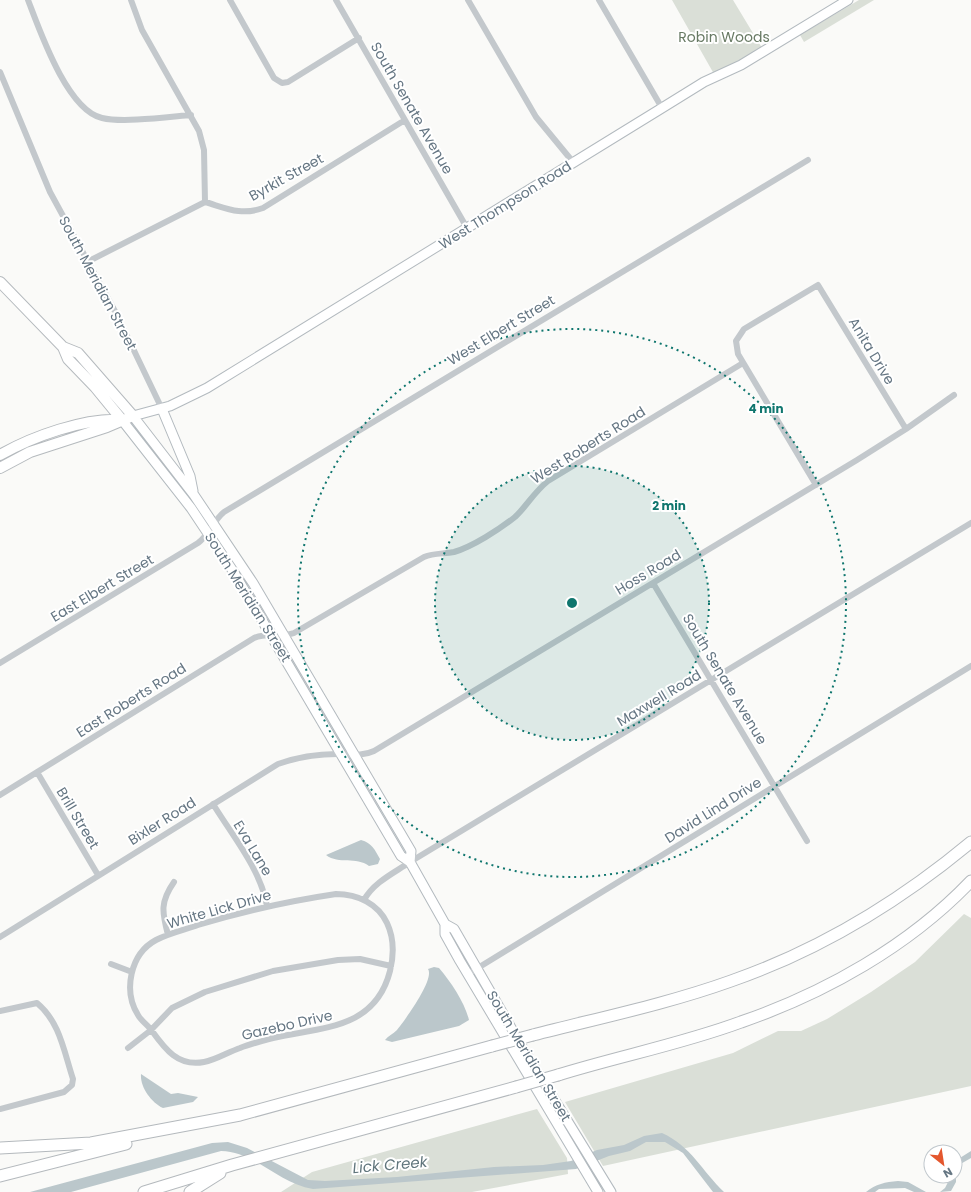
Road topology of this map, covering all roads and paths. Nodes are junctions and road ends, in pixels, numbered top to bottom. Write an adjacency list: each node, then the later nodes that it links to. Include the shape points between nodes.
1 (28, 0): 11 (street, via 53,62 88,112 111,120)
2 (130, 0): 11 (street, via 142,30)
3 (230, 0): 8 (street, via 274,78 282,83 288,82)
4 (336, 0): 8 (street, South Senate Avenue)
5 (468, 0): 14 (street, via 536,117)
6 (599, 0): 10 (street)
7 (848, 0): 10 (main road, West Thompson Road, via 741,65 704,82)
8 (358, 38): 12 (street, South Senate Avenue)
9 (0, 72): 17 (street, South Meridian Street, via 43,177)
10 (662, 108): 14 (main road, West Thompson Road)
11 (191, 115): 15 (street, via 203,145)
12 (405, 120): 15 (street, Byrkit Street, via 263,208 239,212); 16 (street, South Senate Avenue)
13 (808, 160): 31 (street, West Elbert Street, via 224,512)
14 (573, 162): 16 (main road, West Thompson Road)
15 (205, 202): 17 (street)
16 (467, 228): 22 (main road, West Thompson Road, via 207,388)
17 (87, 262): 22 (street, South Meridian Street, via 125,331)
18 (0, 282): 19 (main road, South Meridian Street)
19 (63, 347): 23 (main road, South Meridian Street, via 78,354); 24 (main road, South Meridian Street, via 68,359)
20 (743, 363): 25 (street, Anita Drive, via 736,346 737,338 742,331 818,284); 28 (street); 33 (street, West Roberts Road, via 548,481 515,516 468,546 424,557 294,633)
21 (954, 395): 25 (street, Hoss Road)
22 (162, 409): 23 (main road, West Thompson Road); 29 (main road, South Meridian Street, via 190,476)
23 (133, 416): 24 (main road); 29 (main road, South Meridian Street)
24 (122, 420): 26 (main road, via 106,418 49,433); 27 (main road, via 30,452); 31 (main road, South Meridian Street)
25 (906, 429): 28 (street, Hoss Road)
26 (0, 455)
27 (0, 468)
28 (816, 485): 32 (street, Hoss Road)
29 (194, 495): 31 (main road, South Meridian Street)
30 (971, 523): 36 (street, Maxwell Road)
31 (211, 528): 33 (main road, South Meridian Street); 33 (main road, South Meridian Street); 34 (street, East Elbert Street, via 198,543)
32 (653, 584): 36 (street, South Senate Avenue); 37 (street, Hoss Road, via 374,751)
33 (278, 634): 37 (main road, South Meridian Street); 37 (main road, South Meridian Street); 38 (street, East Roberts Road, via 254,638)
34 (0, 663)
35 (971, 666): 39 (street, David Lind Drive)
36 (712, 680): 39 (street, South Senate Avenue); 44 (street, Maxwell Road)
37 (349, 755): 41 (street, Bixler Road, via 283,762); 44 (main road, South Meridian Street, via 401,856)
38 (37, 772): 40 (street, East Roberts Road); 45 (street, Brill Street)
39 (776, 786): 42 (street, South Senate Avenue); 55 (street, David Lind Drive)
40 (0, 795)
41 (213, 804): 45 (street, Bixler Road); 49 (street, Eva Lane, via 258,878)
42 (807, 841)
43 (971, 842): 62 (highway, bridge, via 885,906 836,935 750,974 699,991 240,1115)
44 (410, 862): 48 (street, Maxwell Road, via 379,882); 50 (main road, South Meridian Street)
45 (98, 876): 52 (street, Bixler Road)
46 (971, 881): 64 (highway, bridge, via 954,899 866,964 794,1002 714,1031)
47 (174, 882): 51 (street, via 163,905)
48 (364, 900): 49 (street, White Lick Drive, via 349,894 336,894); 54 (street, White Lick Drive, via 378,911 388,924 392,945)
49 (267, 906): 51 (street, White Lick Drive)
50 (445, 924): 55 (main road, South Meridian Street, via 454,929); 57 (main road, South Meridian Street, via 446,934)
51 (168, 935): 56 (street, White Lick Drive, via 146,945)
52 (0, 937)
53 (111, 964): 56 (street)
54 (391, 966): 59 (street, via 360,959 344,959 260,975 186,1000 172,1008); 59 (street, Gazebo Drive, via 386,983 376,999 348,1022 254,1044 204,1062 190,1062 173,1056)
55 (477, 968): 57 (street, David Lind Drive); 69 (main road, South Meridian Street)
56 (132, 972): 59 (street, White Lick Drive, via 130,998 138,1016)
57 (468, 974): 68 (main road, South Meridian Street)
58 (0, 1011): 61 (street, via 37,1003 47,1011 55,1024 73,1079 72,1084 64,1092)
59 (151, 1030): 60 (street)
60 (128, 1048)
61 (0, 1109)
62 (213, 1120): 63 (highway, via 91,1143); 65 (highway)
63 (0, 1148)
64 (232, 1165): 66 (highway); 67 (highway)
65 (0, 1176)
66 (144, 1192)
67 (190, 1192)
68 (598, 1192)
69 (611, 1192)

